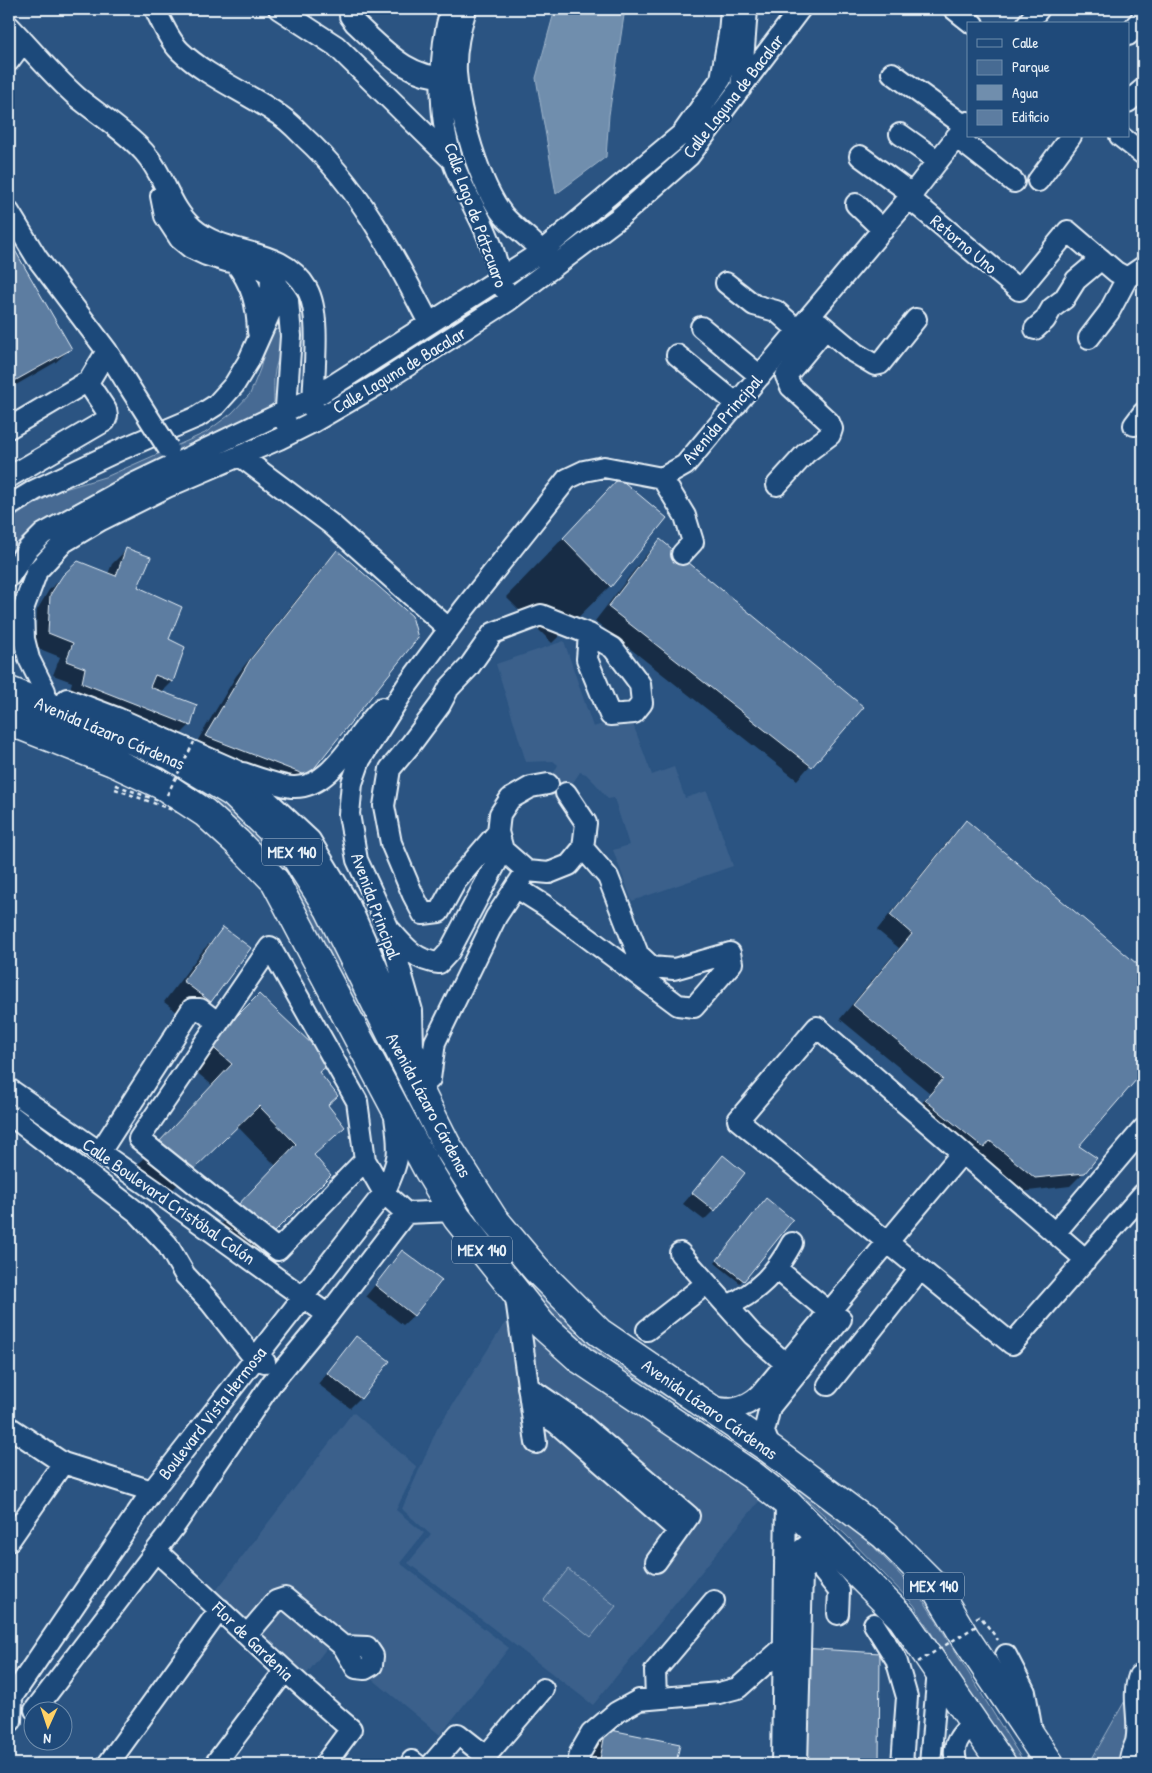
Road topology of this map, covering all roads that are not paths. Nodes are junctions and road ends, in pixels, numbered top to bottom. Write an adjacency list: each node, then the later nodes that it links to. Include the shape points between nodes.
1 (155, 9): 54 (street, via 180,51 220,80 278,114 333,166 357,194)
2 (279, 9): 16 (street)
3 (451, 9): 19 (street, Calle Lago de Pátzcuaro, via 447,21)
4 (466, 9): 19 (street, Calle Lago de Pátzcuaro)
5 (731, 9): 41 (street, Calle Laguna de Bacalar, via 721,79 682,134)
6 (747, 9): 21 (street)
7 (800, 9): 21 (street, Calle Laguna de Bacalar)
8 (954, 9): 12 (street)
9 (1039, 9): 13 (street)
10 (351, 12): 16 (street, via 336,31); 19 (street, via 355,23 401,65 418,74)
11 (1143, 17): 15 (street)
12 (971, 22)
13 (1029, 22)
14 (13, 31): 17 (street); 39 (street, via 76,96 135,143 153,165)
15 (1130, 33)
16 (320, 34): 31 (street)
17 (9, 62)
18 (892, 74): 23 (street)
19 (449, 77): 31 (street, Calle Lago de Pátzcuaro, via 447,139); 33 (street, Calle Lago de Pátzcuaro)
20 (1143, 89): 22 (street)
21 (741, 90): 44 (street, Calle Laguna de Bacalar, via 689,156 620,217)
22 (1130, 100)
23 (963, 128): 32 (street, Avenida Principal)
24 (1130, 133): 29 (street)
25 (900, 134): 32 (street)
26 (972, 138): 35 (street)
27 (1070, 138): 34 (street)
28 (1123, 138): 29 (street)
29 (1142, 149)
30 (860, 156): 36 (street, Retorno Uno)
31 (452, 160): 33 (street); 47 (street, Calle Lago de Pátzcuaro, via 490,241)
32 (938, 161): 36 (street, Avenida Principal)
33 (480, 170): 41 (street, Calle Lago de Pátzcuaro, via 490,195 504,215)
34 (1038, 181)
35 (1014, 182)
36 (911, 196): 40 (street, Avenida Principal); 42 (street, Retorno Uno, via 1020,290 1068,231)
37 (856, 204): 40 (street)
38 (9, 212): 62 (street, via 38,258)
39 (170, 212): 43 (street, via 175,234 191,248 226,262); 67 (street, via 209,240 275,259 296,274 307,289 314,308)
40 (882, 230): 55 (street, Avenida Principal)
41 (542, 252): 44 (street, Calle Lago de Pátzcuaro); 47 (street, Calle Laguna de Bacalar)
42 (1101, 258): 45 (street); 57 (street, via 1076,280 1064,299)
43 (235, 262): 46 (street, via 254,265); 59 (street, via 253,291)
44 (551, 270): 49 (street, Calle Laguna de Bacalar)
45 (1135, 272): 60 (street)
46 (271, 275): 51 (street); 52 (street, via 288,300)
47 (501, 277): 49 (street, Calle Lago de Pátzcuaro); 50 (street, Calle Laguna de Bacalar)
48 (726, 283): 55 (street, via 754,304)
49 (508, 301): 58 (street, Calle Laguna de Bacalar)
50 (446, 312): 54 (street, Calle Laguna de Bacalar); 58 (street)
51 (270, 313): 52 (street, via 284,314); 59 (street)
52 (290, 319): 69 (street)
53 (916, 319): 55 (street, via 880,364 874,365)
54 (429, 323): 61 (street, Calle Laguna de Bacalar)
55 (811, 325): 65 (street, Avenida Principal); 65 (street)
56 (700, 327): 65 (street)
57 (1035, 329)
58 (461, 333): 64 (street, Calle Laguna de Bacalar)
59 (258, 336): 78 (street, via 248,362 216,405 197,417 36,490)
60 (1089, 338)
61 (392, 347): 64 (street); 67 (street, Calle Laguna de Bacalar)
62 (107, 351): 66 (street); 73 (street, bridge)
63 (677, 355): 68 (street)
64 (407, 367): 70 (street, Calle Laguna de Bacalar)
65 (771, 373): 68 (street, Avenida Principal); 77 (street, via 791,387 829,422 832,429 830,435 806,453)
66 (87, 384): 71 (street); 75 (street, via 106,410 105,421)
67 (313, 398): 69 (street, Calle Laguna de Bacalar); 70 (street)
68 (737, 404): 76 (street, Avenida Principal, via 685,465)
69 (286, 412): 72 (street); 73 (street, Calle Laguna de Bacalar)
70 (313, 422): 72 (street, Calle Laguna de Bacalar)
71 (9, 428)
72 (284, 437): 74 (street, Calle Laguna de Bacalar)
73 (173, 456): 80 (street, Calle Laguna de Bacalar, via 43,534 27,550)
74 (240, 456): 81 (street, Calle Laguna de Bacalar, via 167,487 64,542 37,570); 82 (street, via 331,524)
75 (9, 477)
76 (662, 478): 79 (street, via 685,516 693,542); 82 (street, Avenida Principal, via 604,467 567,479)
77 (777, 485)
78 (9, 506)
79 (682, 554)
80 (9, 577)
81 (23, 609): 84 (street); 88 (street, Calle Laguna de Bacalar, via 24,639 29,659)
82 (449, 629): 86 (street, Avenida Principal)
83 (589, 634): 95 (street, via 541,615 493,634 390,768 384,806 391,843 424,914 439,912 456,881)
84 (9, 636)
85 (9, 678): 88 (street, Avenida Lázaro Cárdenas)
86 (406, 687): 91 (street, Avenida Principal, via 372,718 345,754); 94 (street, Avenida Principal, via 360,760)
87 (9, 691): 106 (highway, Avenida Lázaro Cárdenas / MEX 140, via 170,755 233,793 290,848 329,909)
88 (45, 691): 90 (street, Avenida Lázaro Cárdenas, via 117,718)
89 (9, 721): 103 (highway, Avenida Lázaro Cárdenas / MEX 140, via 164,786 238,842 275,881)
90 (235, 770): 91 (street, Avenida Principal, via 292,787 310,786); 100 (street, Avenida Lázaro Cárdenas, via 310,840 350,906)
91 (320, 779): 94 (street, via 339,785)
92 (548, 784): 95 (street, via 531,787 510,799 500,814)
93 (566, 793): 96 (street, via 586,824)
94 (350, 801): 98 (street, Avenida Principal, via 349,814 357,860)
95 (500, 841): 97 (street); 98 (street, via 449,952 439,963 428,962 412,954)
96 (583, 848): 97 (street, via 569,865 549,874); 97 (street, via 608,877 638,954 652,967 674,969 730,953 732,963 694,1007 678,1005 544,905)
97 (522, 879): 101 (street, via 496,917 435,1042)
98 (388, 928): 100 (street, Avenida Principal, via 412,1011)
99 (218, 1023): 107 (street, via 200,1009 192,1009); 109 (street, via 270,947 357,1101); 109 (street, via 139,1139 278,1250)
100 (413, 1048): 101 (street, Avenida Lázaro Cárdenas)
101 (430, 1079): 106 (highway)
102 (9, 1089): 107 (street, Calle Boulevard Cristóbal Colón)
103 (394, 1104): 110 (street, Boulevard Vista Hermosa, via 400,1150 397,1167); 112 (highway, Avenida Lázaro Cárdenas / MEX 140, via 427,1168)
104 (9, 1114): 128 (street, Calle Boulevard Cristóbal Colón, via 138,1213 167,1244 185,1275)
105 (1143, 1129): 114 (street)
106 (446, 1144): 133 (highway, Avenida Lázaro Cárdenas / MEX 140, via 493,1218 536,1269 599,1332)
107 (100, 1152): 123 (street, Calle Boulevard Cristóbal Colón)
108 (967, 1156): 114 (street); 116 (street); 116 (street, via 817,1026 738,1120)
109 (365, 1160): 110 (street)
110 (384, 1193): 113 (street); 123 (street, Boulevard Vista Hermosa)
111 (1143, 1194): 118 (street)
112 (454, 1211): 113 (street); 122 (highway, Avenida Lázaro Cárdenas / MEX 140)
113 (406, 1213): 126 (street, Boulevard Vista Hermosa)
114 (1055, 1233): 118 (street)
115 (792, 1244): 120 (street)
116 (892, 1246): 119 (street); 125 (street); 137 (street, via 770,1407 764,1432)
117 (680, 1254): 121 (street)
118 (1086, 1260): 119 (street, via 1012,1344)
119 (920, 1269): 131 (street)
120 (778, 1270): 124 (street, via 745,1298); 125 (street)
121 (706, 1284): 124 (street); 127 (street)
122 (515, 1291): 132 (street); 140 (highway, Avenida Lázaro Cárdenas / MEX 140, via 542,1324 581,1360 752,1475)
123 (304, 1297): 126 (street, Calle Boulevard Cristóbal Colón); 128 (street, Boulevard Vista Hermosa)
124 (727, 1306): 129 (street)
125 (829, 1312): 129 (street)
126 (328, 1316): 130 (street, Boulevard Vista Hermosa)
127 (647, 1330)
128 (254, 1358): 130 (street); 139 (street, Boulevard Vista Hermosa)
129 (786, 1364): 133 (street, via 753,1402 731,1410)
130 (282, 1369): 144 (street, Boulevard Vista Hermosa)
131 (828, 1385)
132 (528, 1387): 134 (street); 141 (street, via 579,1422 689,1516)
133 (706, 1406): 137 (highway, Avenida Lázaro Cárdenas / MEX 140)
134 (531, 1407): 136 (street); 141 (street, via 556,1423)
135 (9, 1427): 138 (street)
136 (536, 1443)
137 (771, 1450): 164 (highway, Avenida Lázaro Cárdenas / MEX 140, via 884,1535 933,1584)
138 (63, 1463): 139 (street); 142 (street)
139 (152, 1491): 162 (street, Boulevard Vista Hermosa, via 12,1697)
140 (786, 1502): 143 (highway, Avenida Lázaro Cárdenas / MEX 140); 146 (street)
141 (678, 1530): 145 (street)
142 (9, 1541)
143 (821, 1547): 146 (street); 149 (street, via 839,1591); 155 (highway, Avenida Lázaro Cárdenas / MEX 140, via 902,1618); 172 (street, via 802,1572)
144 (156, 1551): 148 (street, Flor de Gardenia); 160 (street, Boulevard Vista Hermosa)
145 (656, 1562)
146 (785, 1562): 153 (street)
147 (714, 1600): 159 (street, via 655,1671)
148 (220, 1608): 151 (street, Flor de Gardenia); 166 (street)
149 (838, 1614)
150 (874, 1624): 173 (street, via 896,1659 907,1696)
151 (246, 1635): 152 (street, via 276,1600 284,1598); 156 (street, Flor de Gardenia)
152 (343, 1646)
153 (784, 1647): 159 (street, via 738,1688 719,1693); 171 (street)
154 (1006, 1655): 164 (street, via 1025,1692)
155 (928, 1666): 163 (highway, Avenida Lázaro Cárdenas / MEX 140); 165 (street)
156 (284, 1672): 167 (street); 168 (street, Flor de Gardenia, via 351,1729)
157 (1143, 1676): 177 (street, via 1135,1688 1136,1741 1129,1757)
158 (543, 1689): 169 (street, via 486,1756 458,1734)
159 (656, 1697): 170 (street, via 638,1700 617,1712 591,1734 580,1752)
160 (43, 1700)
161 (22, 1717): 162 (street, Boulevard Vista Hermosa)
162 (10, 1722)
163 (974, 1723): 174 (street, via 959,1734 955,1748); 175 (highway, Avenida Lázaro Cárdenas / MEX 140)
164 (1034, 1739): 176 (highway, Avenida Lázaro Cárdenas / MEX 140)
165 (933, 1762)
166 (108, 1764)
167 (216, 1764)
168 (325, 1764)
169 (432, 1764)
170 (578, 1764)
171 (782, 1764)
172 (797, 1764)
173 (902, 1764)
174 (957, 1764)
175 (1002, 1764)
176 (1050, 1764)
177 (1130, 1764)

